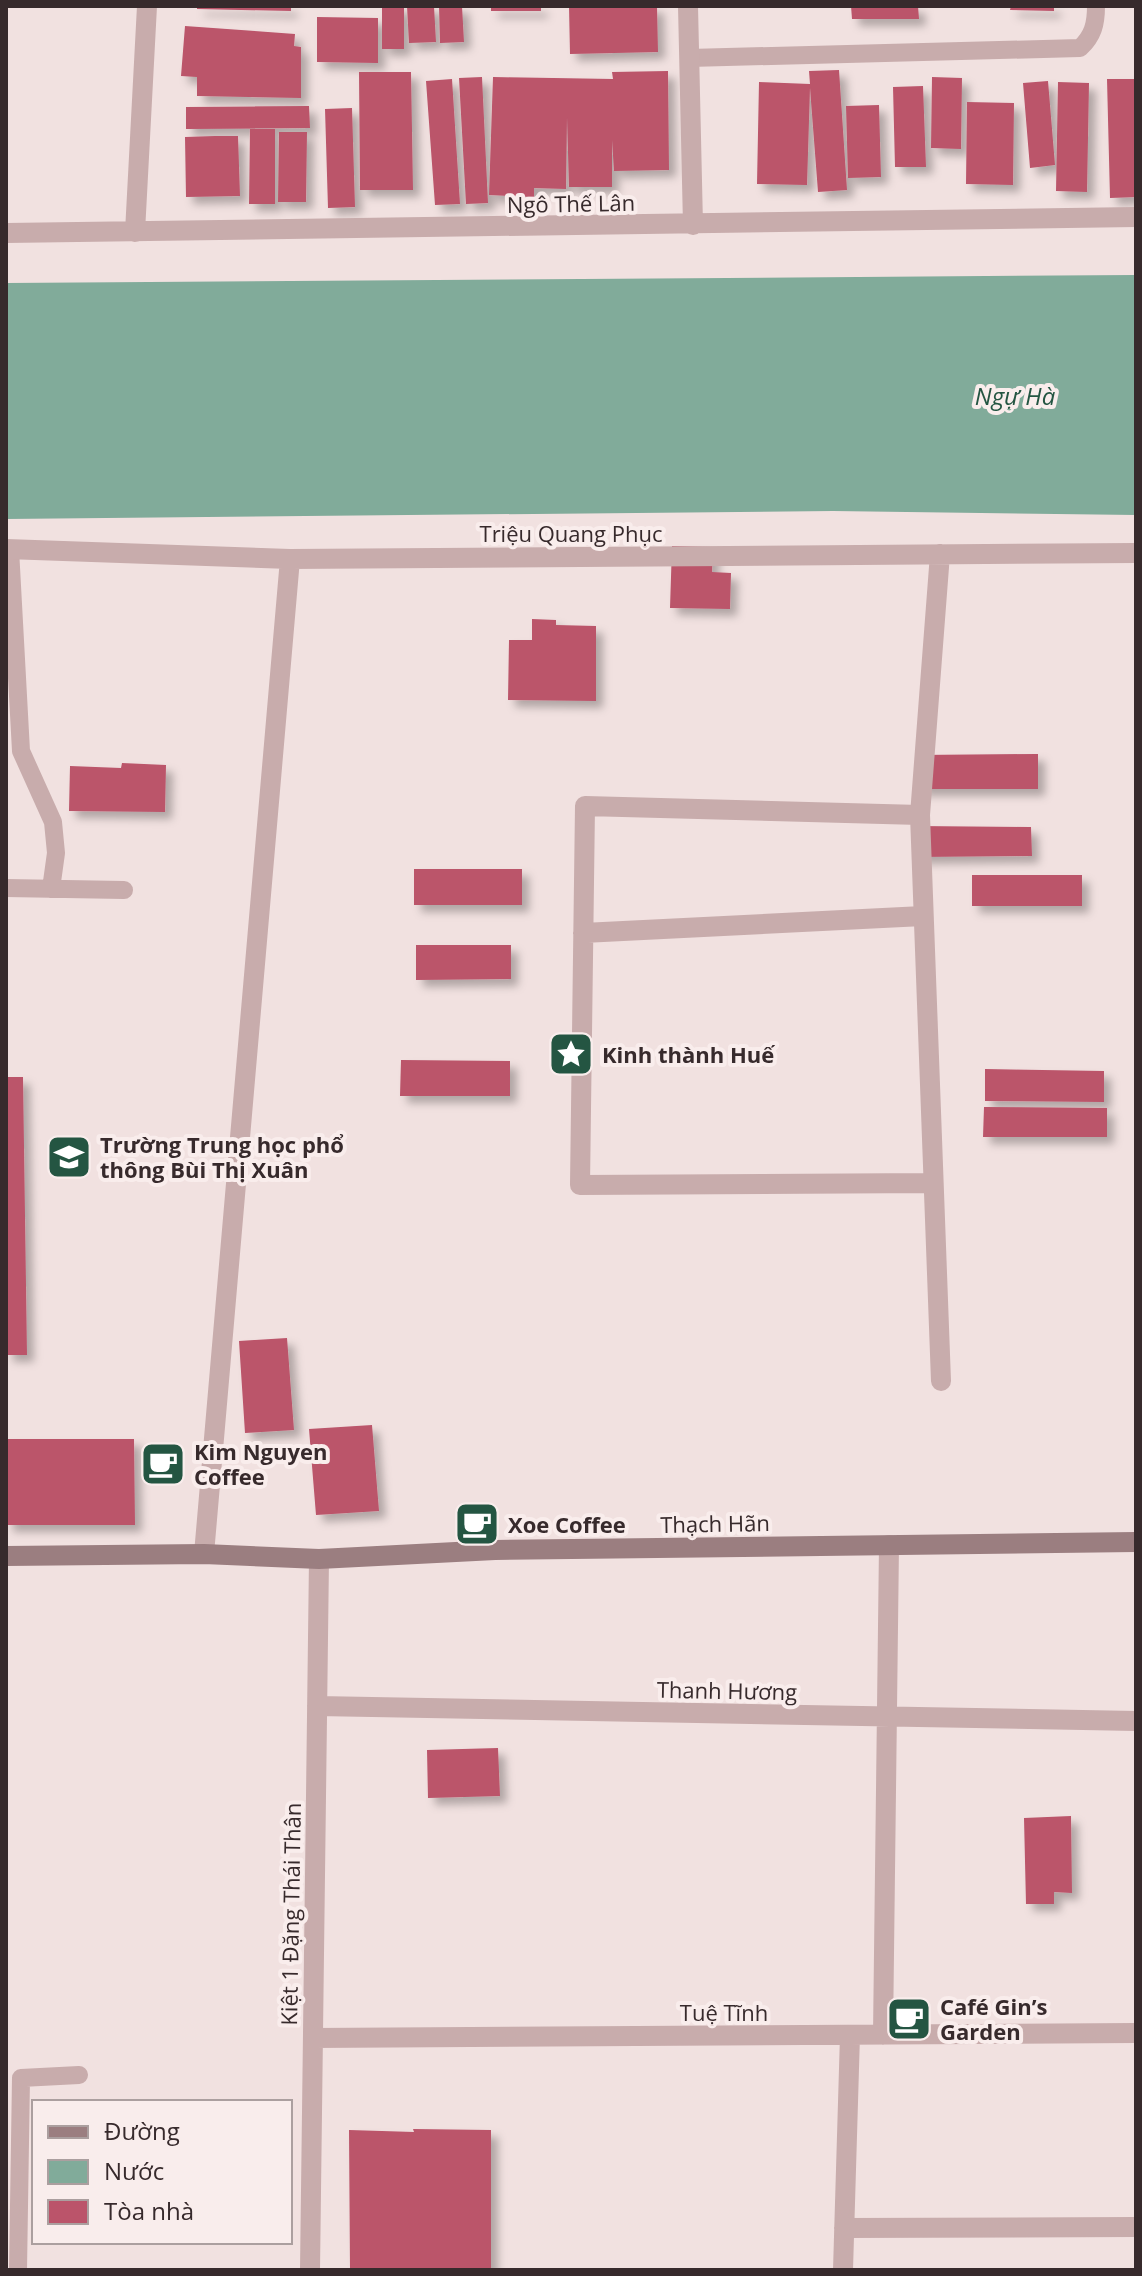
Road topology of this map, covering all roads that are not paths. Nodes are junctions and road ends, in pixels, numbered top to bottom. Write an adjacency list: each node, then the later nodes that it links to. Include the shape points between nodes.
1 (147, 6): 7 (street)
2 (688, 6): 4 (street)
3 (1096, 6): 4 (lane, via 1090,39 1080,48)
4 (689, 58): 6 (street)
5 (1136, 217): 6 (street, Ngô Thế Lân)
6 (693, 225): 7 (street, Ngô Thế Lân)
7 (135, 232): 8 (street, Ngô Thế Lân)
8 (6, 233)
9 (8, 549): 12 (street, Triệu Quang Phục); 15 (lane, via 21,751 53,822)
10 (1136, 553): 11 (street, Triệu Quang Phục)
11 (940, 554): 12 (street, Triệu Quang Phục); 13 (street)
12 (290, 559): 23 (street)
13 (920, 815): 17 (street); 18 (street, via 585,806)
14 (6, 888): 15 (lane)
15 (51, 889): 16 (lane)
16 (124, 890)
17 (923, 916): 18 (street); 19 (street)
18 (583, 933): 19 (street, via 580,1185)
19 (932, 1183): 20 (street)
20 (941, 1381)
21 (1136, 1542): 22 (street, Thạch Hãn)
22 (889, 1545): 25 (street, Thạch Hãn, via 495,1550); 27 (street)
23 (204, 1554): 24 (street, Thạch Hãn); 25 (street, Thạch Hãn)
24 (6, 1556)
25 (319, 1559): 26 (street, Kiệt 1 Đặng Thái Thân)
26 (317, 1706): 27 (street, Thanh Hương); 32 (street, Kiệt 1 Đặng Thái Thân)
27 (887, 1717): 28 (street, Thanh Hương); 31 (street)
28 (1136, 1721)
29 (1136, 2033): 31 (street, Tuệ Tĩnh)
30 (850, 2035): 31 (street, Tuệ Tĩnh); 32 (street, Tuệ Tĩnh); 35 (street)
31 (883, 2035)
32 (313, 2038): 37 (street, Kiệt 1 Đặng Thái Thân)
33 (79, 2075): 36 (lane, via 21,2078)
34 (1136, 2227): 35 (street)
35 (844, 2228): 38 (street)
36 (18, 2270)
37 (310, 2270)
38 (843, 2270)

